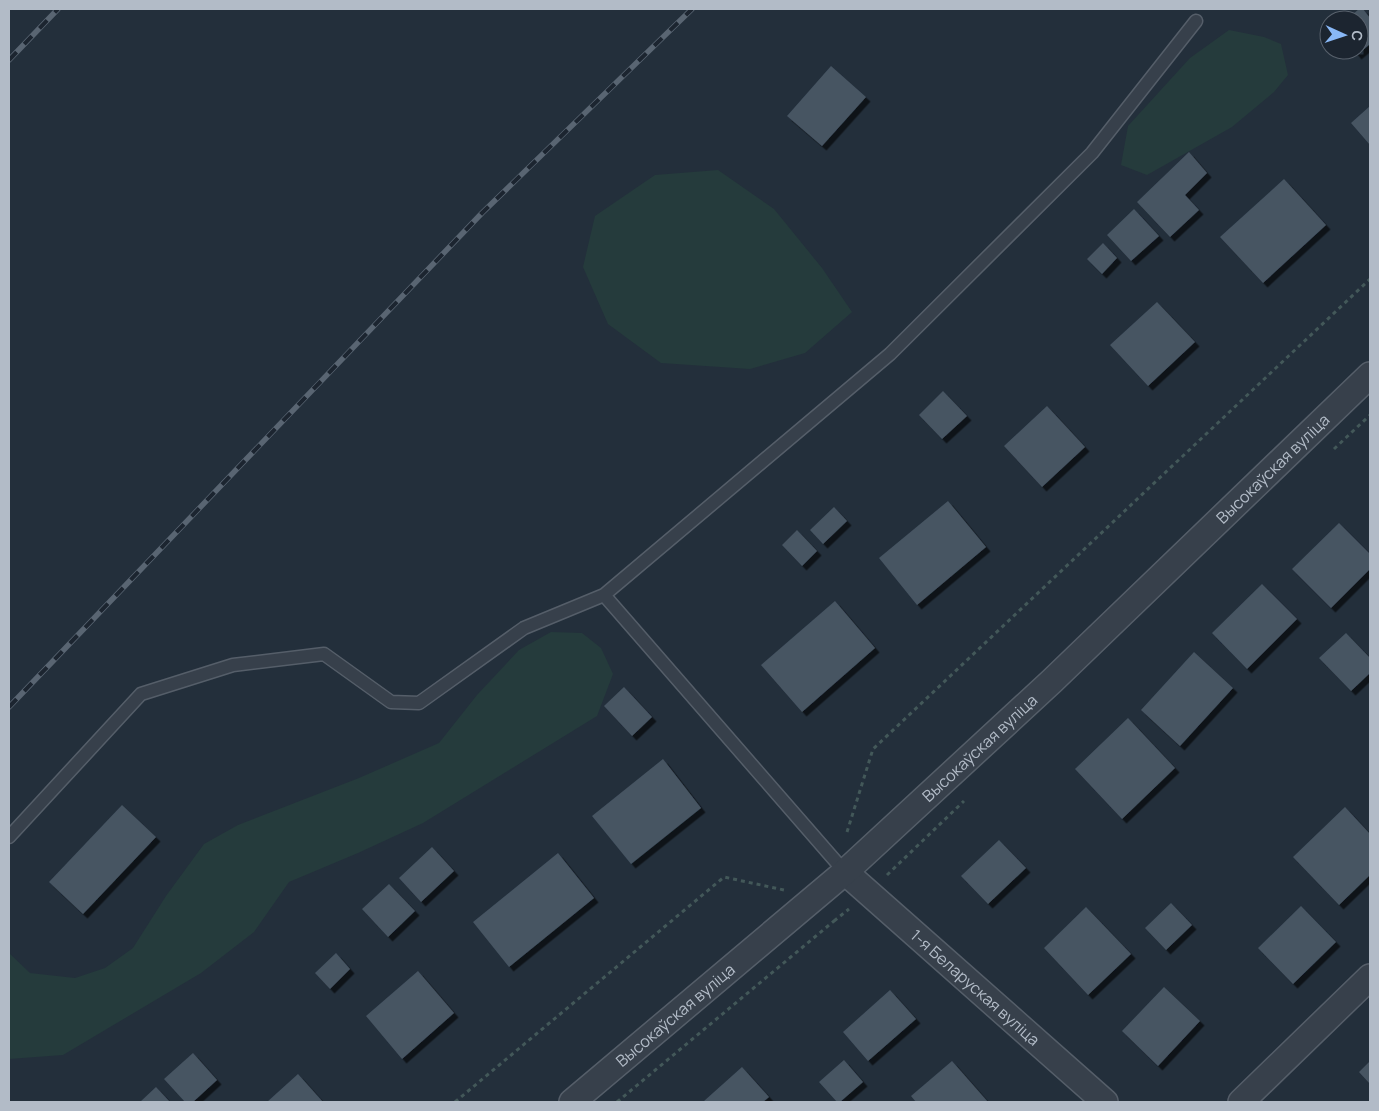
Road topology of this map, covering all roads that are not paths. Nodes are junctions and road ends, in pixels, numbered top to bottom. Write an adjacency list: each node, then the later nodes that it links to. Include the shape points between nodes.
1 (1196, 21): 3 (lane, via 1092,153 890,354)
2 (1370, 375): 5 (street, Высокаўская вуліца, via 1052,681)
3 (604, 595): 4 (lane, via 524,628 419,703 391,702 324,654 233,665 141,694); 5 (lane)
4 (9, 837)
5 (845, 872): 7 (street, Высокаўская вуліца); 8 (street, 1-я Беларуская вуліца)
6 (1370, 978): 9 (street)
7 (572, 1102)
8 (1105, 1102)
9 (1242, 1102)

